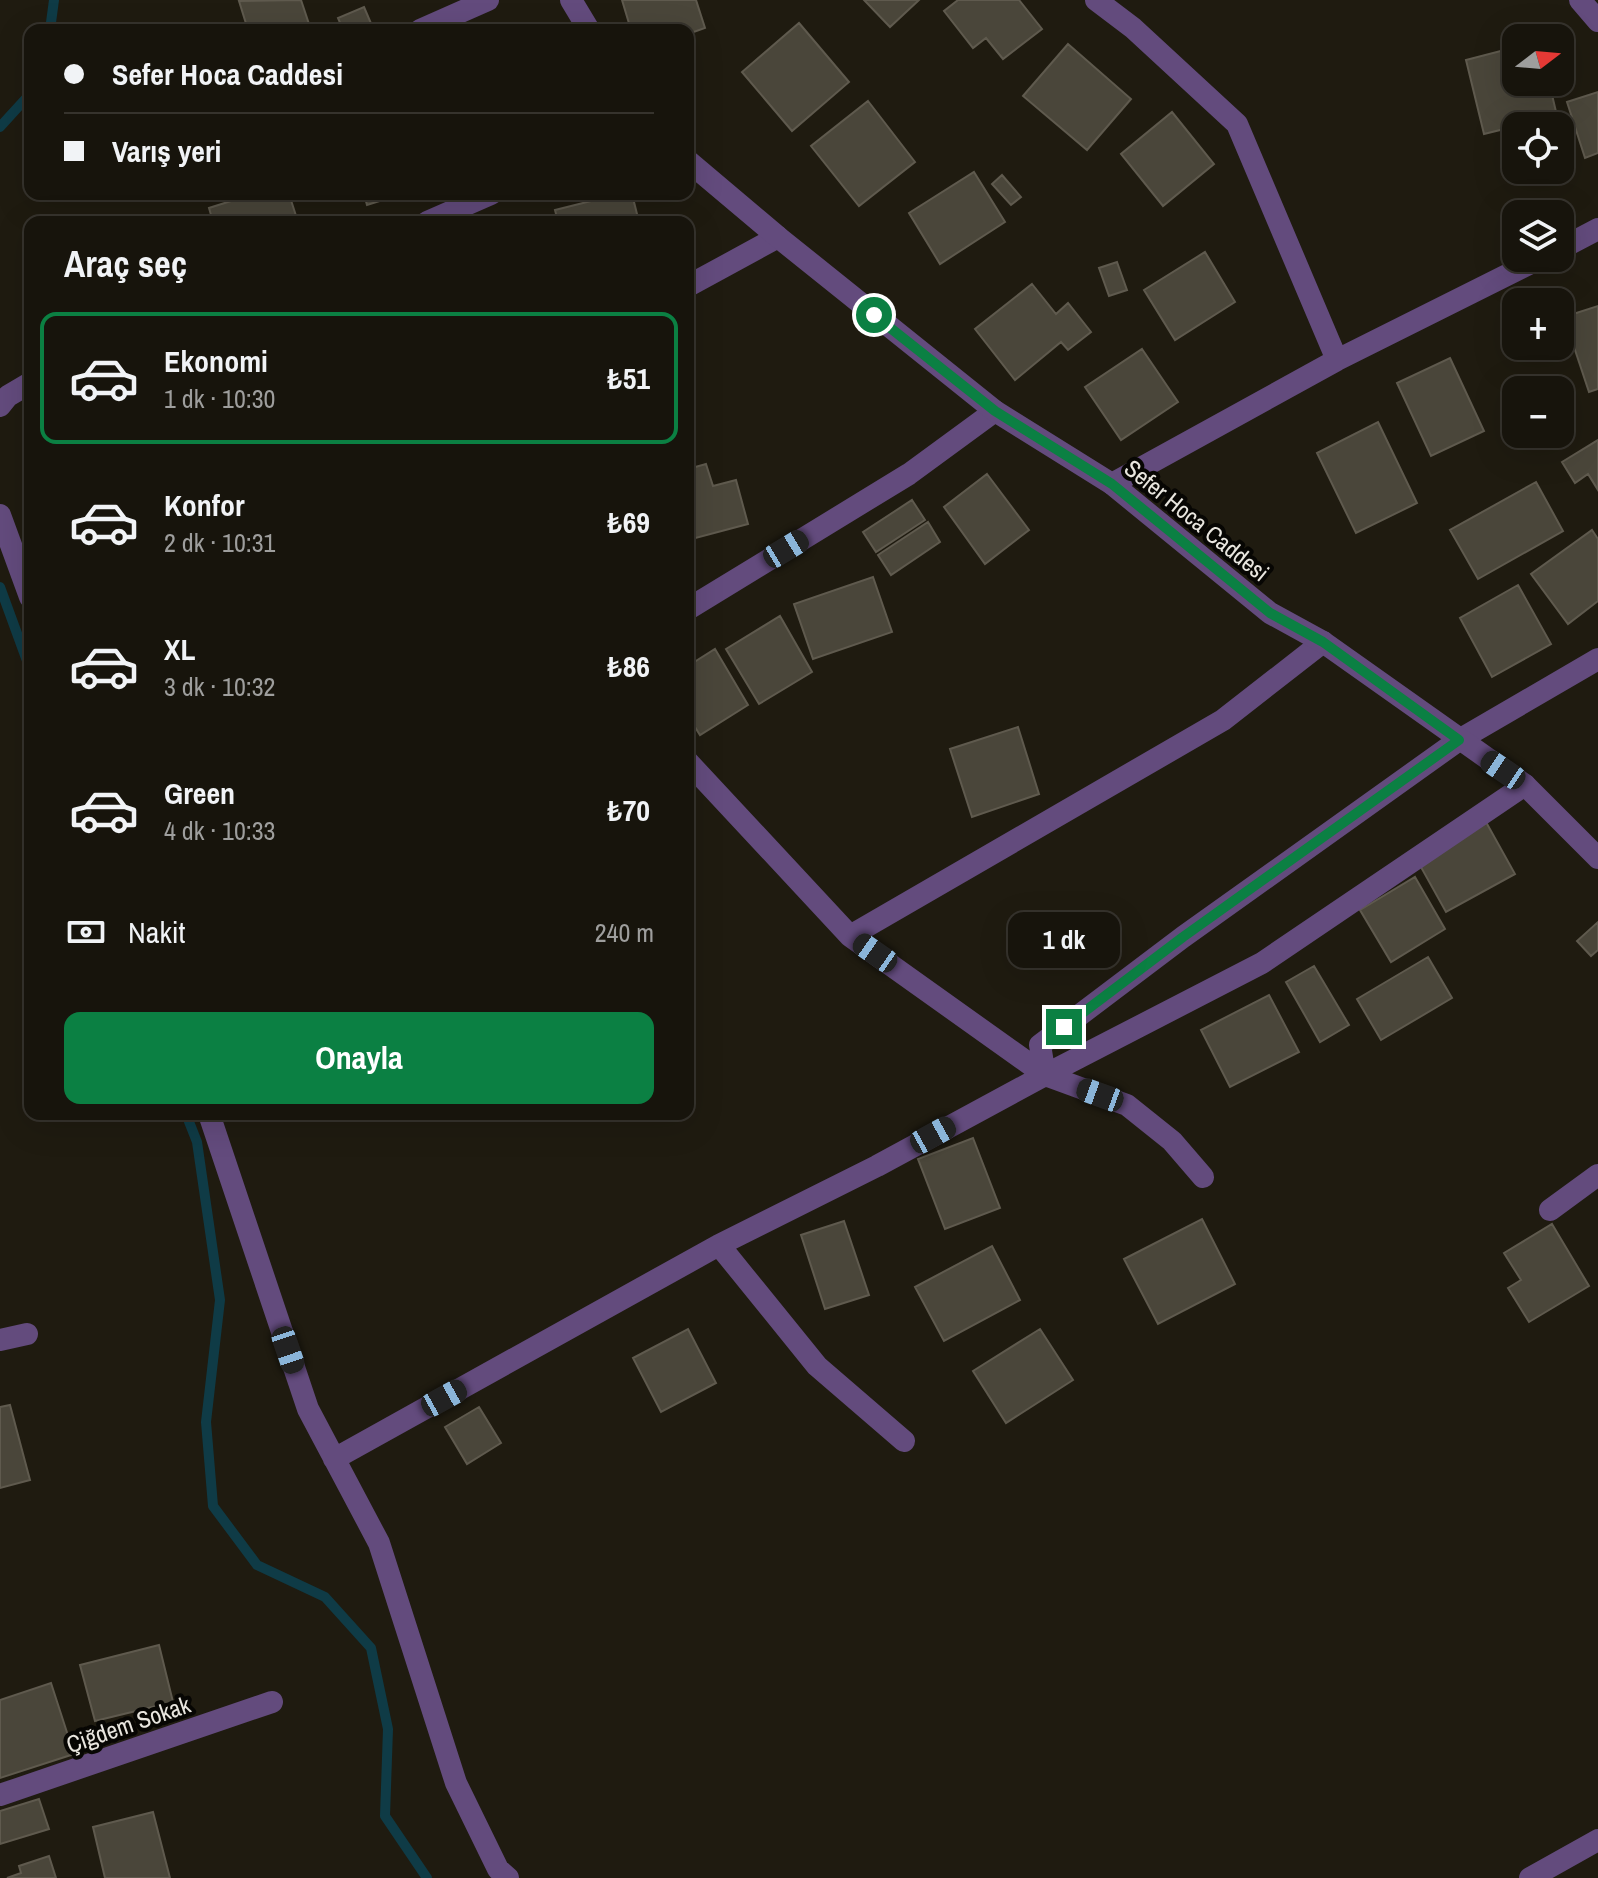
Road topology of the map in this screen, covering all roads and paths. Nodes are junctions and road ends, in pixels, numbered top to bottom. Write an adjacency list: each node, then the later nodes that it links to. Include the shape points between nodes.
1 (488, 0): 6 (street)
2 (571, 0): 7 (street)
3 (1096, 0): 16 (street, via 1237,124)
4 (1580, 0): 5 (street)
5 (1598, 21)
6 (434, 24)
7 (585, 24)
8 (694, 166): 12 (street, Sefer Hoca Caddesi)
9 (477, 200): 10 (street)
10 (441, 216)
11 (1598, 229): 13 (street)
12 (778, 237): 15 (street); 19 (street, Sefer Hoca Caddesi)
13 (1574, 242)
14 (1513, 272): 16 (street)
15 (694, 283)
16 (1337, 360): 20 (street)
17 (24, 387): 18 (street)
18 (0, 406)
19 (995, 411): 20 (street, Sefer Hoca Caddesi); 23 (street, via 909,474)
20 (1112, 484): 24 (street, Sefer Hoca Caddesi, via 1270,613)
21 (0, 515): 22 (street)
22 (24, 581)
23 (694, 605)
24 (1323, 642): 26 (street, Sefer Hoca Caddesi); 30 (street, via 1223,720)
25 (1598, 659): 26 (street)
26 (1459, 740): 28 (street, Sefer Hoca Caddesi); 31 (street, via 1040,1045)
27 (694, 768): 30 (street)
28 (1525, 785): 29 (street, Sefer Hoca Caddesi); 31 (street, via 1262,963)
29 (1598, 858)
30 (850, 936): 31 (street)
31 (1045, 1075): 34 (street, via 1127,1105 1172,1141); 36 (street)
32 (211, 1120): 40 (street, via 308,1409)
33 (1598, 1175): 35 (street)
34 (1203, 1177)
35 (1550, 1210)
36 (719, 1245): 39 (street, via 817,1366); 40 (street)
37 (27, 1334): 38 (street)
38 (0, 1340)
39 (904, 1441)
40 (334, 1459): 44 (street, via 379,1543 456,1783 498,1869)
41 (272, 1702): 42 (street, Çiğdem Sokak)
42 (0, 1795)
43 (1598, 1840): 45 (street)
44 (508, 1878)
45 (1530, 1878)

